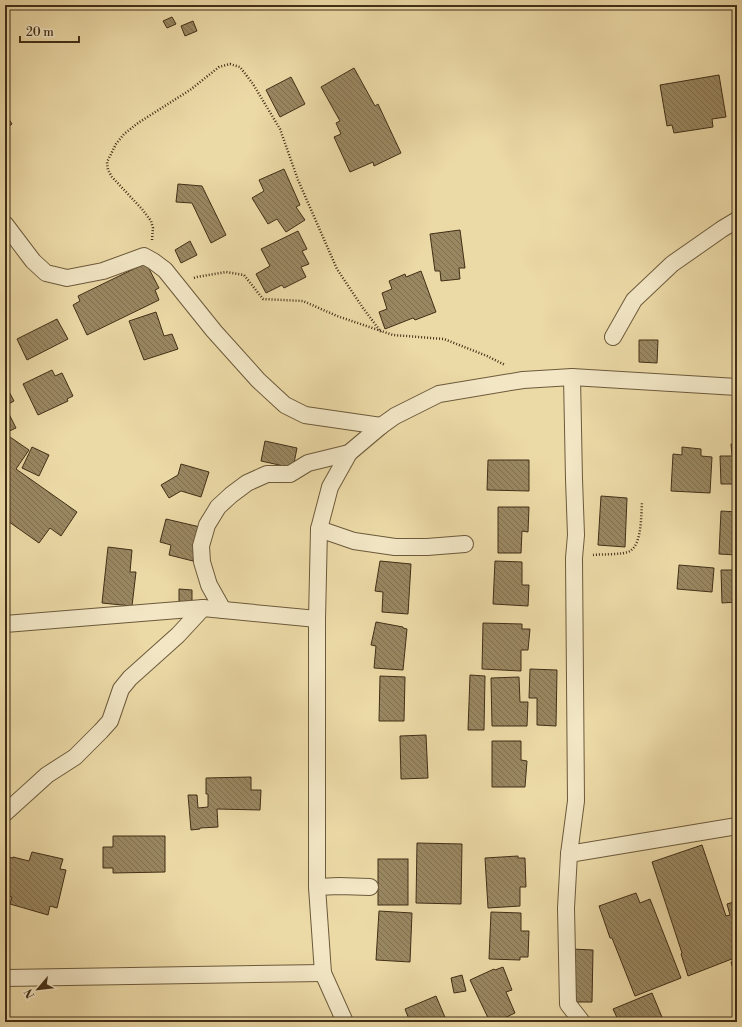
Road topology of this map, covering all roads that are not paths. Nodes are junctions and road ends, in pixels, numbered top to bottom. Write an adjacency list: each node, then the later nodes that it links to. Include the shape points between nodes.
1 (737, 220): 3 (street, via 672,264 639,295)
2 (5, 224): 6 (street, via 32,261 46,273 67,278 103,271 144,256 165,270 214,331 258,380 285,405 305,415)
3 (613, 337)
4 (572, 378): 5 (street); 6 (street, via 523,380 439,394); 16 (street, via 576,535 576,801)
5 (737, 387)
6 (381, 426): 7 (street)
7 (349, 453): 8 (street, via 330,487); 11 (street, via 308,463 290,474 267,474 247,483 218,507 207,525 201,546 202,562 209,585)
8 (319, 529): 9 (street, via 354,541 395,547 427,548); 12 (street)
9 (465, 544)
10 (203, 608): 11 (street); 13 (street); 14 (street, via 178,636 121,688 110,721 101,731 75,757 47,774)
11 (223, 610): 12 (street)
12 (316, 619): 17 (street)
13 (5, 624)
14 (5, 813)
15 (737, 826): 16 (street)
16 (569, 854): 22 (street, via 566,908 568,1004)
17 (318, 887): 18 (street); 19 (street)
18 (370, 887)
19 (323, 973): 20 (street); 21 (street)
20 (5, 978)
21 (345, 1022)
22 (582, 1022)

